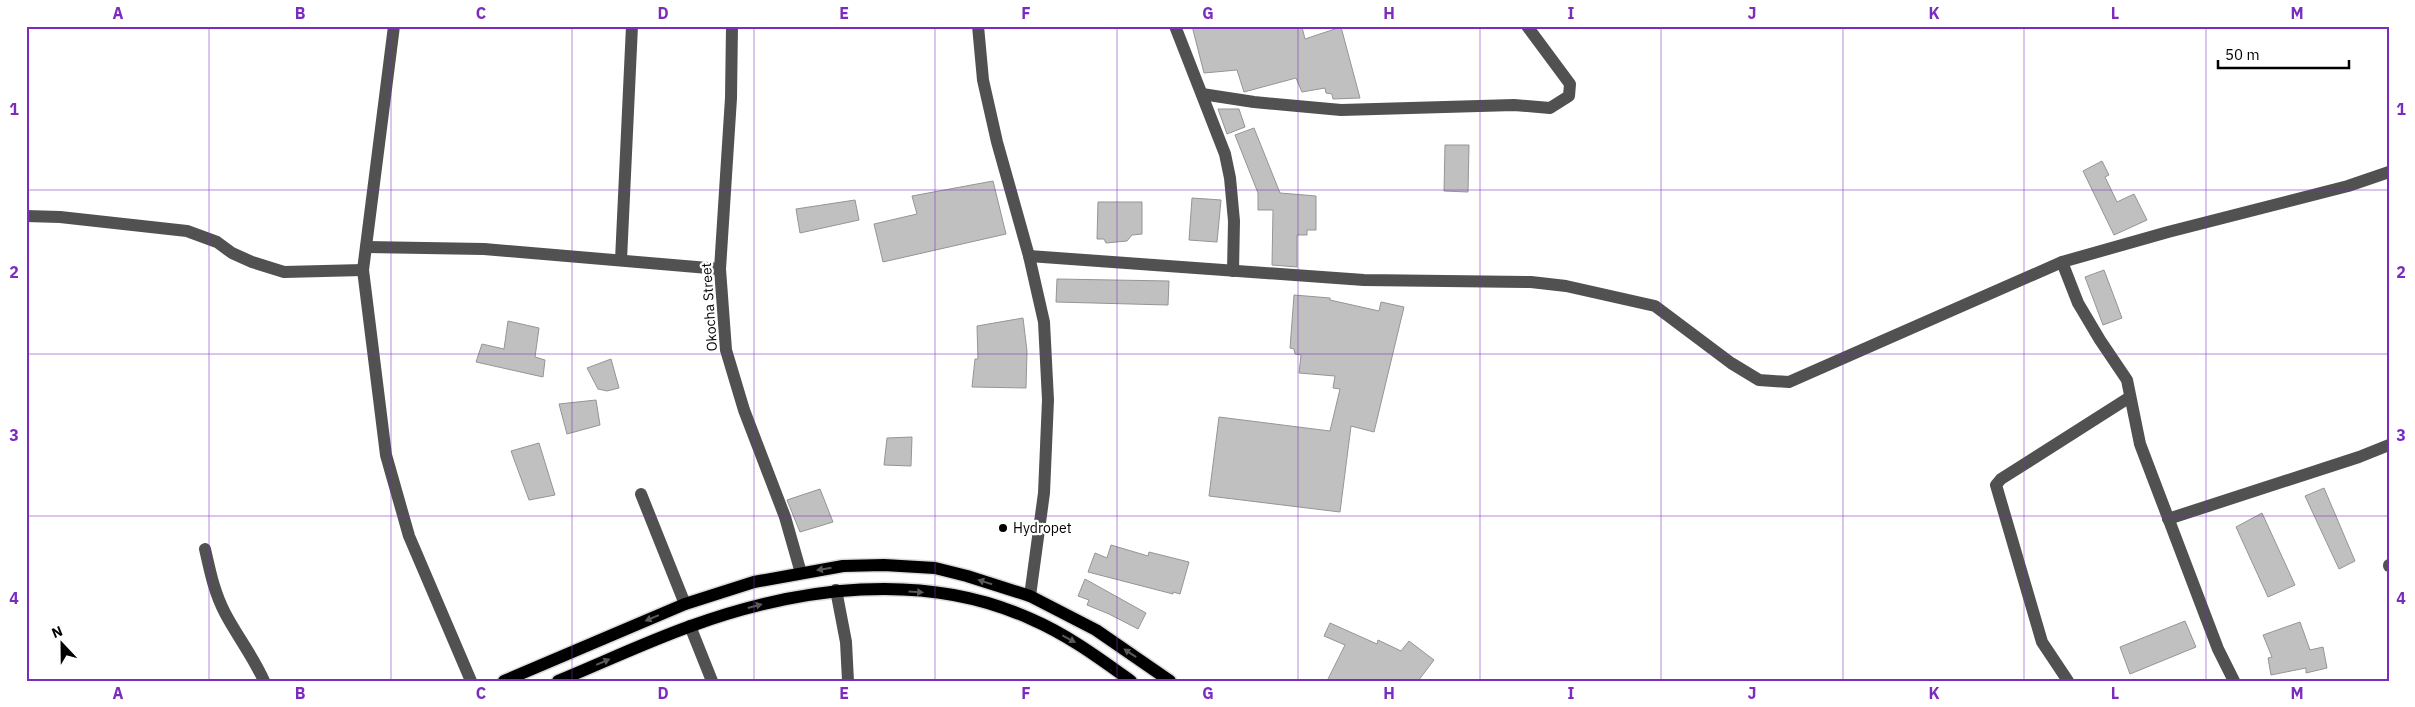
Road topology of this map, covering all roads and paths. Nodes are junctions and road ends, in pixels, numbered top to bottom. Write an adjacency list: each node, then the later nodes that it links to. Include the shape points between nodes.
1 (394, 26): 10 (street)
2 (632, 26): 12 (street)
3 (732, 26): 14 (street, Okocha Street, via 731,98)
4 (978, 26): 11 (street, via 983,80 996,142)
5 (1175, 26): 7 (street)
6 (1527, 26): 7 (street, via 1570,84 1569,96 1550,108 1514,105 1341,110)
7 (1202, 94): 16 (street, via 1225,154 1230,178 1234,221)
8 (2389, 172): 13 (street, via 2348,186)
9 (26, 216): 15 (street, via 187,231 217,242 252,262 284,272)
10 (366, 247): 12 (street, via 484,250); 15 (street)
11 (1029, 256): 16 (street); 24 (street, via 1044,322 1048,400 1044,493)
12 (621, 260): 14 (street)
13 (2062, 262): 16 (street, via 1789,382 1759,380 1655,306 1566,286 1531,282 1364,280); 17 (street, via 2078,302 2127,380)
14 (720, 269): 22 (street, Okocha Street, via 726,350 744,410 785,517)
15 (363, 270): 29 (street, via 386,455 409,536)
16 (1233, 271)
17 (2130, 398): 20 (street, via 2140,444); 36 (street, via 1996,485 2042,642)
18 (2389, 445): 20 (street)
19 (641, 494): 25 (street)
20 (2168, 519): 37 (street, via 2218,649)
21 (205, 549): 28 (street, via 214,589 225,614 253,657)
22 (801, 573): 24 (main road, one-way to 22, via 935,568 843,566); 25 (main road, via 754,582)
23 (836, 590): 26 (main road, one-way to 23, via 756,605); 33 (street, via 846,642); 34 (main road, one-way to 34, via 933,592 994,606 1031,619 1084,647)
24 (1030, 596): 35 (main road, one-way to 24, via 1096,630)
25 (685, 604): 30 (main road, one-way to 30)
26 (690, 626): 27 (main road, one-way to 26); 32 (street)
27 (580, 677): 31 (main road)
28 (264, 681)
29 (471, 681)
30 (504, 681)
31 (558, 681)
32 (712, 681)
33 (848, 681)
34 (1131, 681)
35 (1170, 681)
36 (2068, 681)
37 (2234, 681)

